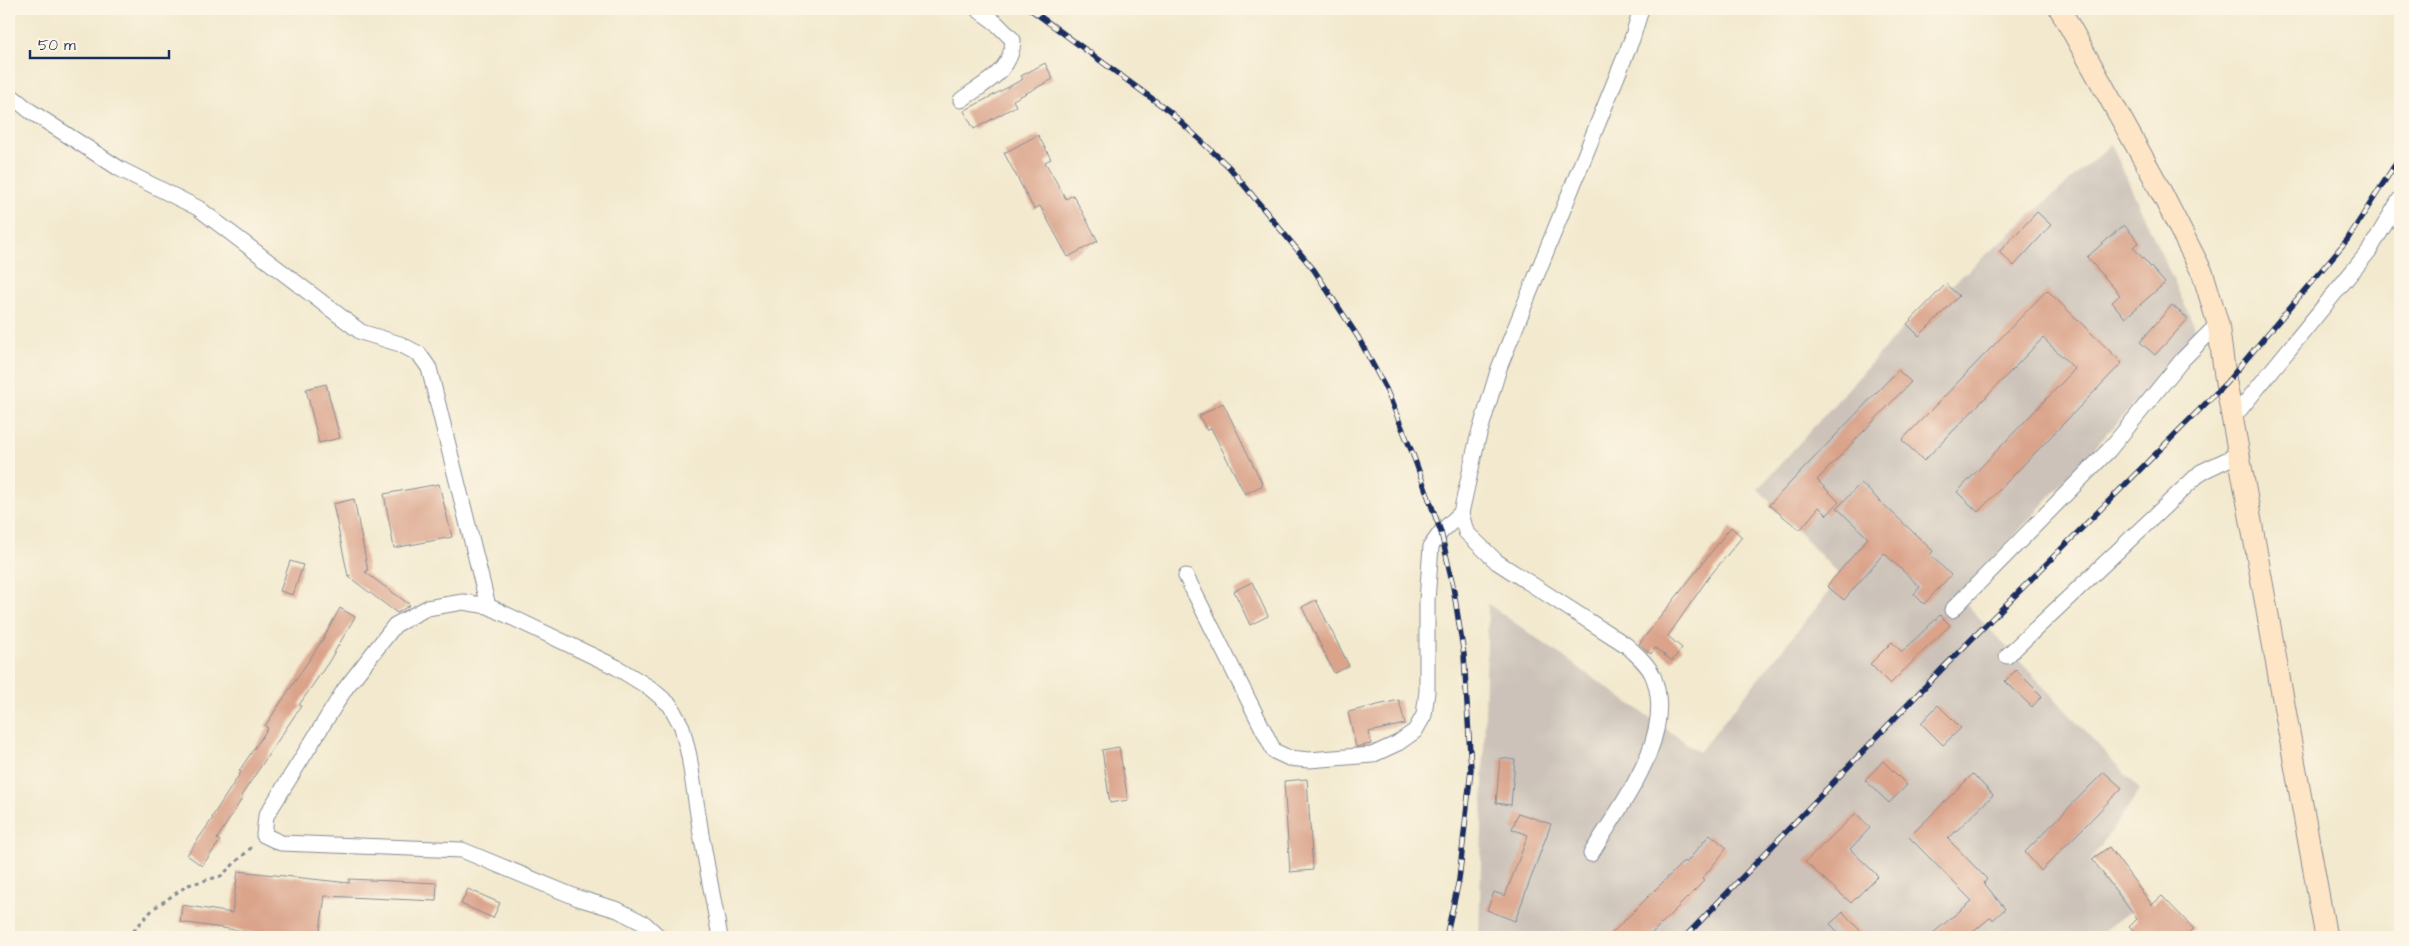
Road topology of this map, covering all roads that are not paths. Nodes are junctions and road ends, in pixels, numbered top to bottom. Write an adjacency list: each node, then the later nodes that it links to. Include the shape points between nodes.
1 (977, 9): 5 (street, via 1013,40 1013,54 1004,69)
2 (1641, 9): 10 (street, via 1632,39 1499,368 1477,441)
3 (2060, 9): 7 (street, via 2153,176 2203,274)
4 (9, 94): 12 (street, via 120,169 198,208 361,332 400,344 419,354 429,368)
5 (961, 100)
6 (2400, 199): 8 (street, via 2369,251)
7 (2218, 324): 8 (street); 13 (street, via 2183,358 2109,450)
8 (2233, 418): 9 (street)
9 (2238, 454): 14 (street, via 2201,472); 18 (street)
10 (1461, 513): 11 (street, via 1431,546 1424,715 1415,730 1398,743 1372,755 1309,760 1288,758 1274,751); 15 (street, via 1466,532 1497,562 1626,645 1653,676 1659,700 1658,724 1647,761)
11 (1186, 576)
12 (488, 606): 16 (street, via 463,602 427,608 394,625 345,689 266,816 264,835 281,843 462,850 578,898 618,910 645,924); 17 (street, via 616,667 670,704 682,727 689,756)
13 (1952, 610)
14 (2007, 656)
15 (1590, 854)
16 (659, 937)
17 (720, 937)
18 (2326, 937)

